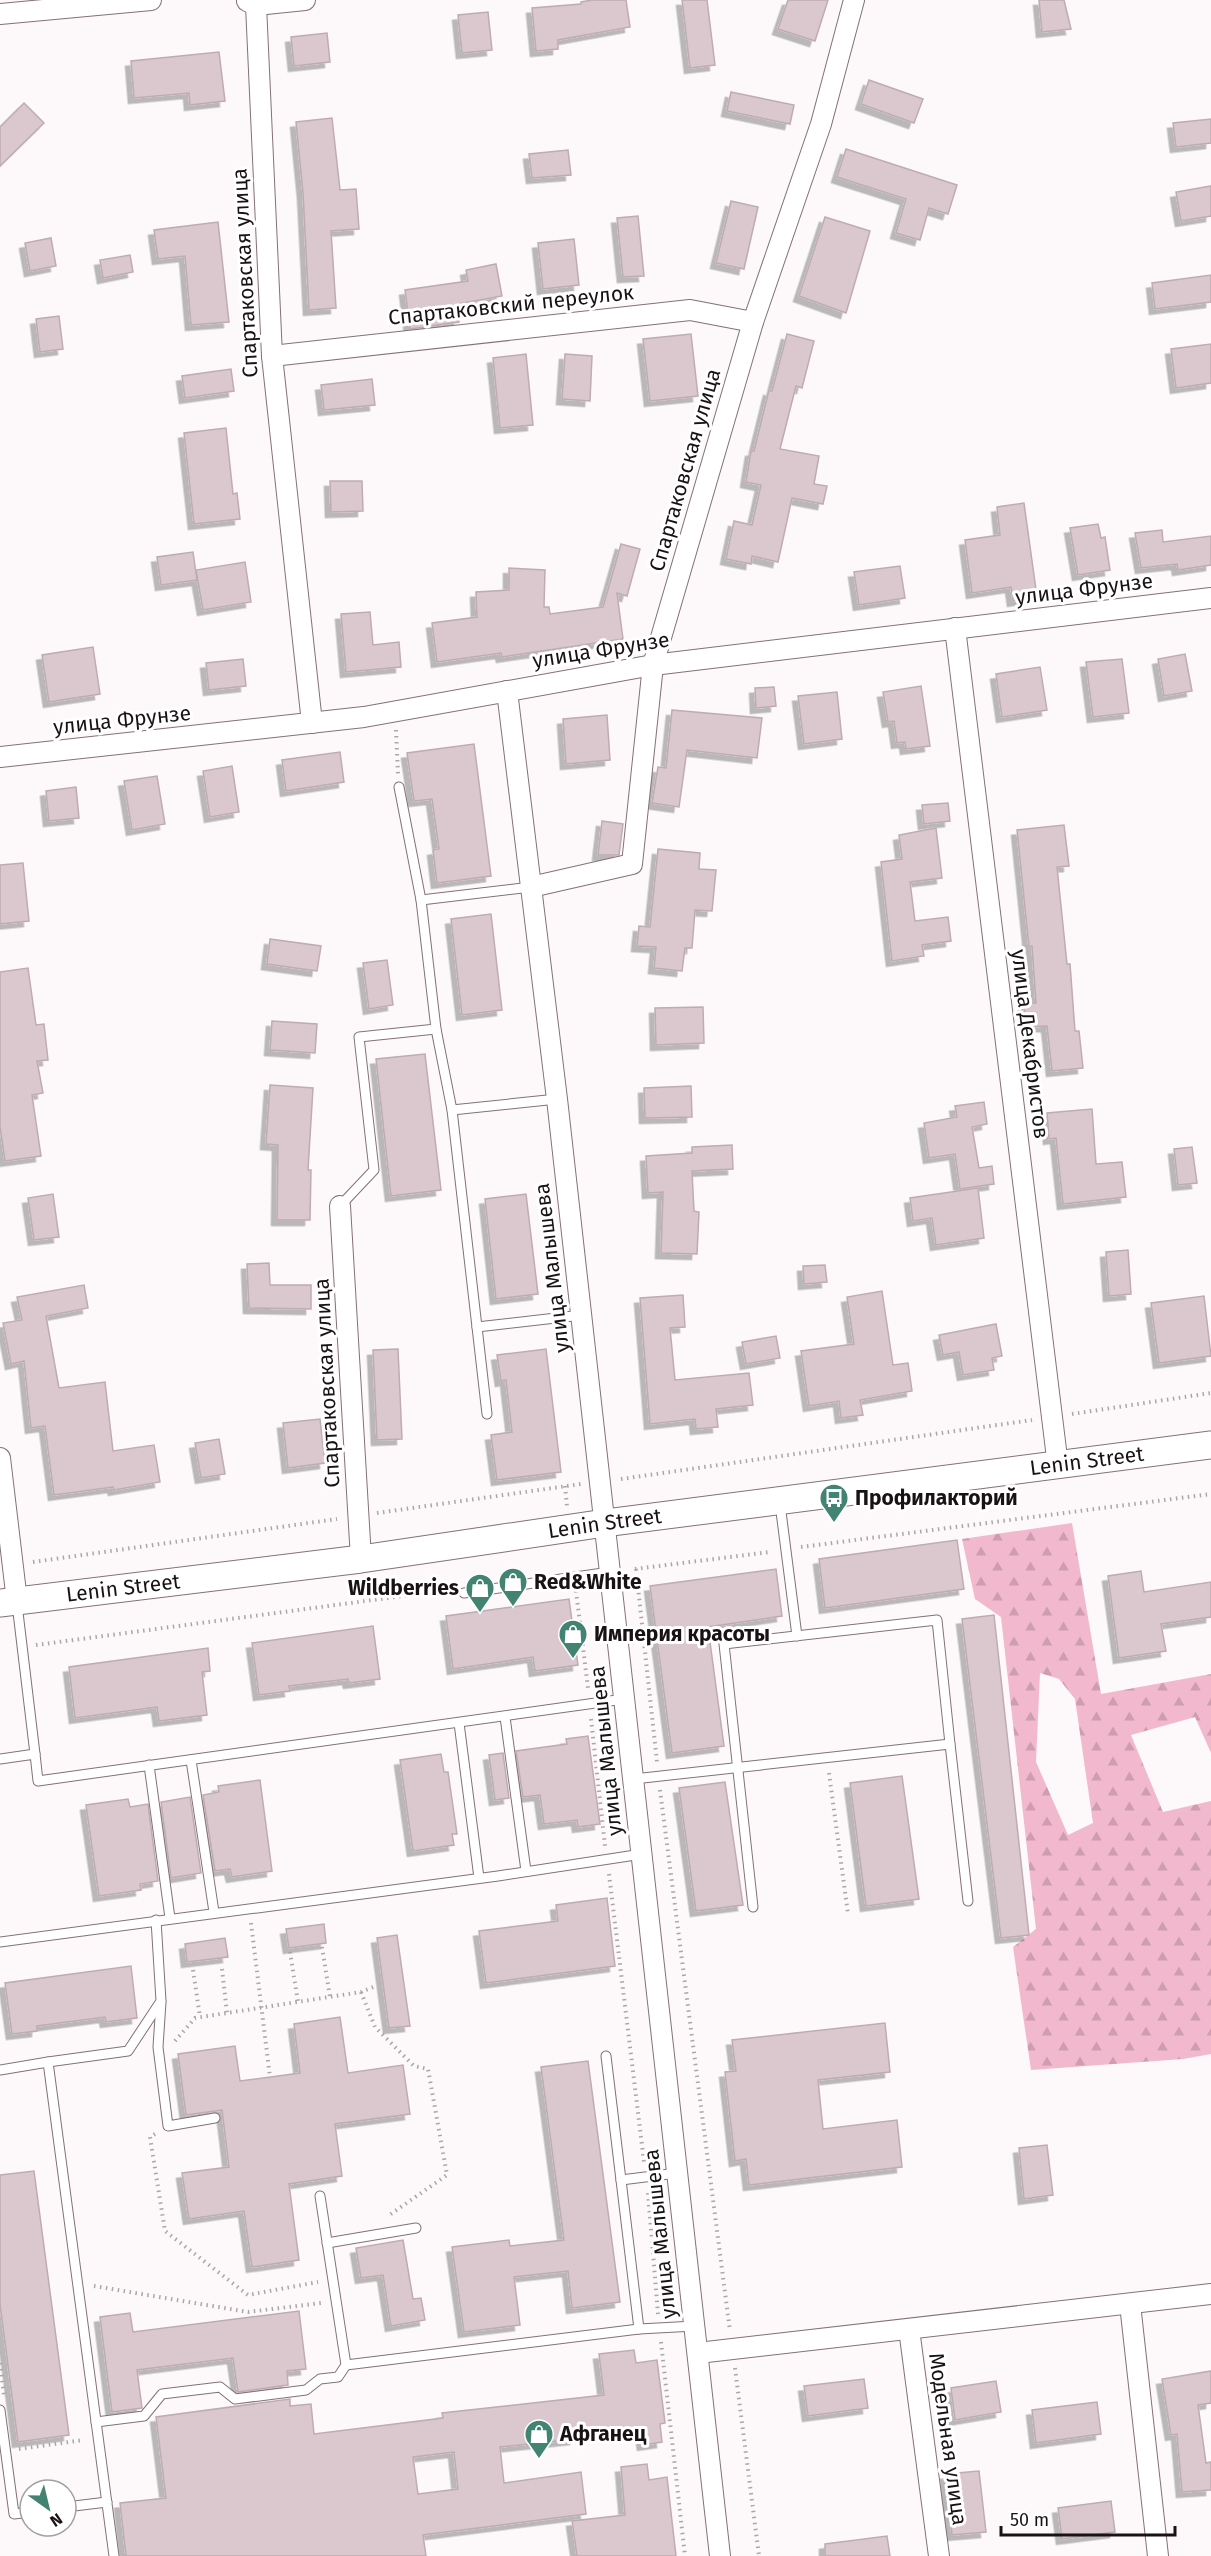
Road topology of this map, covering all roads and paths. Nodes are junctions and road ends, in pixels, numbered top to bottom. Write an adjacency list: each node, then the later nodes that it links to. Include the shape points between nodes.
1 (151, 0): 5 (street)
2 (305, 0): 4 (street)
3 (854, 0): 6 (street, Спартаковская улица, via 821,124)
4 (253, 2): 7 (street, Спартаковская улица)
5 (0, 14)
6 (753, 322): 7 (street, Спартаковский переулок, via 690,310); 10 (street, Спартаковская улица)
7 (272, 356): 13 (street, Спартаковская улица)
8 (1211, 598): 9 (street, улица Фрунзе)
9 (955, 628): 10 (street, улица Фрунзе); 27 (street, улица Декабристов)
10 (653, 665): 11 (street, улица Фрунзе); 16 (street, Спартаковская улица, via 632,864)
11 (507, 691): 12 (street, улица Фрунзе); 16 (street, улица Малышева)
12 (395, 712): 13 (street, улица Фрунзе); 15 (path)
13 (312, 723): 14 (street, улица Фрунзе)
14 (0, 757)
15 (399, 787): 17 (lane)
16 (531, 887): 17 (lane); 19 (street, улица Малышева)
17 (421, 900): 18 (lane)
18 (436, 1029): 20 (lane); 21 (lane, via 359,1037 374,1170)
19 (557, 1100): 20 (lane); 22 (street, улица Малышева)
20 (452, 1110): 23 (lane)
21 (340, 1206): 34 (street, Спартаковская улица)
22 (582, 1315): 23 (lane); 31 (street, улица Малышева)
23 (477, 1327): 24 (lane)
24 (487, 1414)
25 (1211, 1445): 27 (main road, Lenin Street)
26 (0, 1458): 39 (street)
27 (1058, 1466): 30 (main road, Lenin Street)
28 (565, 1486): 32 (path)
29 (1211, 1494): 33 (path)
30 (780, 1502): 31 (main road, Lenin Street); 33 (lane)
31 (605, 1523): 32 (main road, Lenin Street); 36 (street, улица Малышева)
32 (570, 1529): 34 (main road, Lenin Street)
33 (786, 1550): 35 (path); 40 (lane)
34 (360, 1558): 39 (main road, Lenin Street)
35 (636, 1569): 36 (path); 53 (path)
36 (610, 1572): 37 (lane); 42 (street, улица Малышева)
37 (575, 1577): 38 (lane); 43 (path)
38 (464, 1593): 41 (path, via 460,1589 448,1590)
39 (9, 1602): 41 (lane)
40 (796, 1636): 46 (lane, via 937,1620); 52 (lane, via 724,1644)
41 (21, 1647): 47 (lane)
42 (624, 1699): 43 (lane); 54 (street, улица Малышева)
43 (590, 1705): 44 (lane); 56 (path)
44 (505, 1717): 45 (lane); 57 (lane)
45 (459, 1723): 50 (lane); 58 (lane)
46 (950, 1744): 48 (lane); 59 (lane)
47 (35, 1754): 49 (lane); 51 (lane, via 38,1781)
48 (827, 1757): 52 (lane); 63 (path)
49 (0, 1759)
50 (191, 1760): 51 (lane); 62 (lane)
51 (149, 1765): 64 (lane)
52 (737, 1767): 53 (lane); 61 (lane)
53 (658, 1776): 54 (lane); 102 (path)
54 (634, 1779): 55 (street, улица Малышева)
55 (642, 1854): 56 (lane); 86 (street, улица Малышева)
56 (607, 1860): 57 (lane); 87 (path)
57 (526, 1872): 58 (lane)
58 (479, 1878): 60 (lane)
59 (968, 1901)
60 (249, 1908): 62 (lane); 76 (path)
61 (753, 1908)
62 (214, 1912): 64 (lane)
63 (848, 1914)
64 (170, 1918): 65 (lane)
65 (156, 1920): 66 (lane); 74 (lane)
66 (0, 1941)
67 (322, 1947): 73 (path)
68 (290, 1952): 75 (path)
69 (222, 1969): 77 (path)
70 (193, 1970): 78 (path)
71 (376, 1986): 72 (path)
72 (361, 1992): 73 (path); 91 (path, via 375,2027 414,2066 428,2069 447,2175)
73 (330, 1997): 75 (path)
74 (160, 2001): 79 (lane); 81 (lane, via 128,2051)
75 (298, 2002): 76 (path)
76 (261, 2008): 77 (path); 83 (path)
77 (227, 2013): 78 (path)
78 (200, 2017): 79 (path, via 171,2045)
79 (158, 2047): 85 (lane)
80 (606, 2056): 88 (lane)
81 (48, 2062): 82 (lane); 94 (lane)
82 (0, 2070)
83 (270, 2077)
84 (215, 2118): 85 (lane)
85 (168, 2126): 93 (path, via 150,2137 165,2231 248,2295)
86 (678, 2173): 87 (lane); 98 (street, улица Малышева)
87 (646, 2177): 88 (lane); 99 (path)
88 (621, 2180): 100 (lane)
89 (320, 2196): 92 (lane)
90 (416, 2228): 91 (lane)
91 (358, 2237): 92 (lane)
92 (327, 2243): 93 (lane)
93 (333, 2279): 96 (lane)
94 (78, 2283): 96 (path, via 248,2312); 107 (lane)
95 (1211, 2294): 97 (street)
96 (337, 2301): 105 (lane)
97 (1130, 2304): 101 (street); 118 (street)
98 (695, 2326): 99 (lane); 103 (street, улица Малышева)
99 (660, 2328): 100 (lane); 114 (path)
100 (639, 2329): 105 (lane)
101 (909, 2329): 102 (street); 117 (street, Модельная улица)
102 (732, 2350): 103 (street); 116 (path)
103 (698, 2353): 115 (street, улица Малышева)
104 (0, 2362): 106 (path)
105 (346, 2365): 107 (lane, via 338,2377 320,2379 306,2390 235,2399 220,2387 162,2394 144,2416)
106 (3, 2408): 112 (lane, via 14,2514)
107 (96, 2422): 108 (lane)
108 (99, 2438): 109 (path); 110 (lane)
109 (11, 2450)
110 (107, 2502): 111 (lane); 113 (lane)
111 (78, 2506)
112 (18, 2514)
113 (114, 2556)
114 (685, 2556)
115 (720, 2556)
116 (759, 2556)
117 (939, 2556)
118 (1158, 2556)

